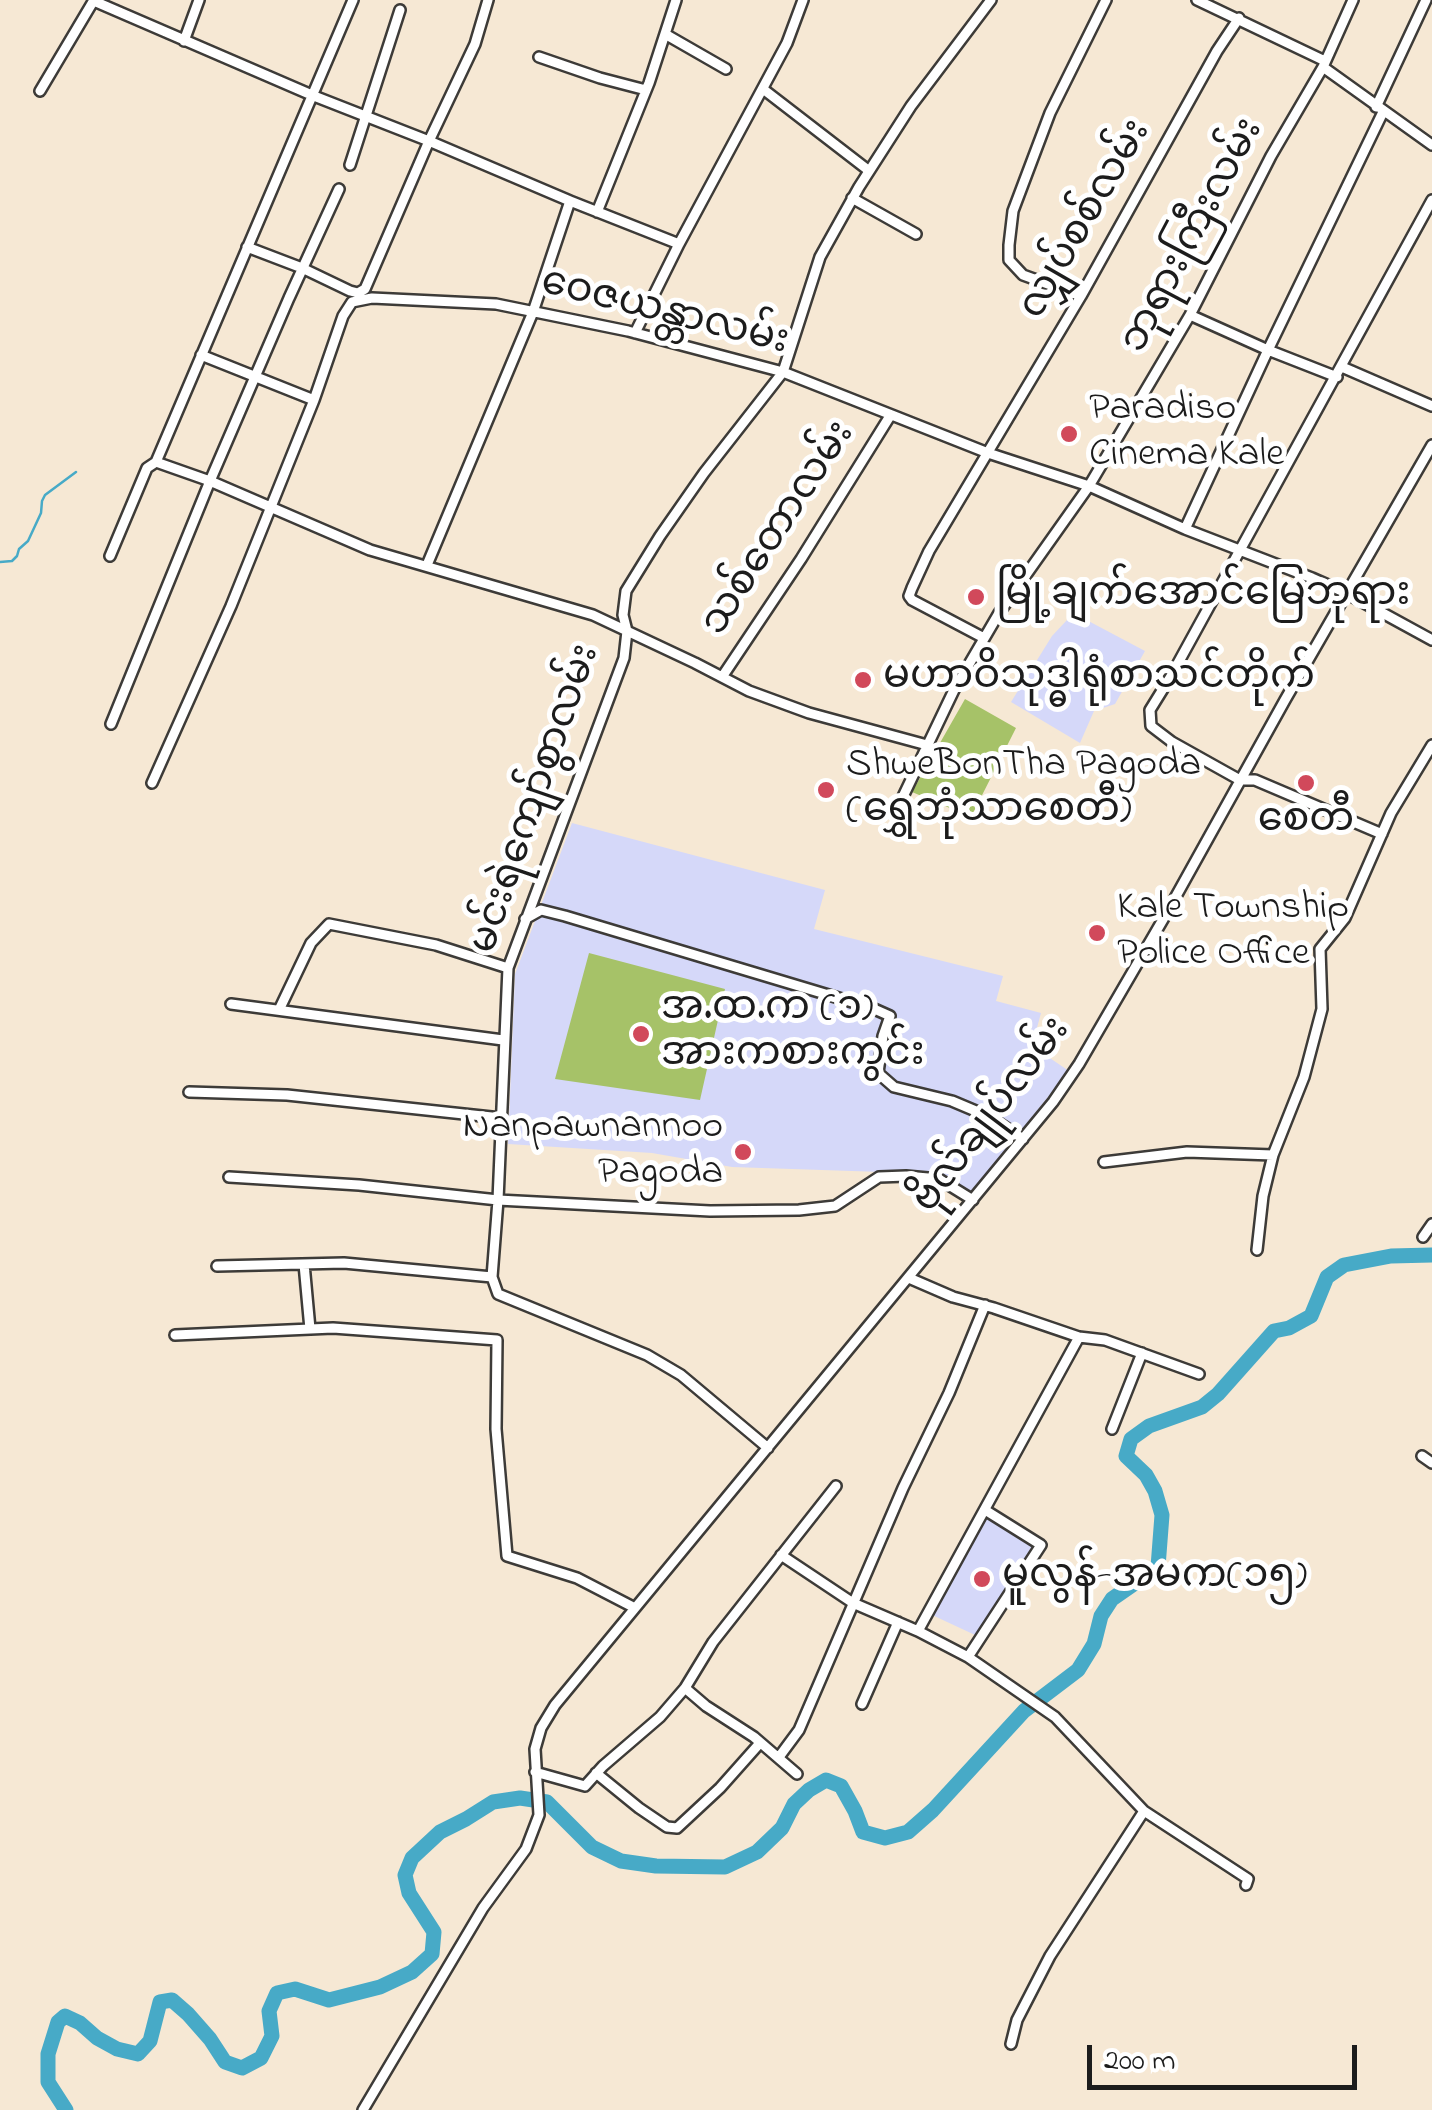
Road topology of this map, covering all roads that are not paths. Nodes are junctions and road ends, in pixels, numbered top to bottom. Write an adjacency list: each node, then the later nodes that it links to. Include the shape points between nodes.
1 (198, 0): 16 (street)
2 (353, 0): 23 (street)
3 (488, 0): 26 (street)
4 (676, 0): 15 (street)
5 (803, 0): 20 (street)
6 (992, 0): 29 (street, မင်းရဲကျော်စွာလမ်း)
7 (1106, 0): 39 (street, via 1050,112 1013,211 1009,245 1009,260 1023,275)
8 (1198, 0): 12 (street)
9 (1354, 0): 18 (street, ဘုရားကြီးလမ်း)
10 (1426, 0): 24 (street)
11 (94, 1): 16 (street); 22 (street)
12 (1219, 4): 14 (street)
13 (400, 10): 25 (street)
14 (1239, 18): 18 (street); 39 (street, လျှပ်စစ်လမ်း)
15 (666, 34): 19 (street); 21 (street)
16 (184, 40): 23 (street)
17 (539, 57): 21 (street)
18 (1324, 64): 24 (street); 41 (street, ဘုရားကြီးလမ်း)
19 (726, 69)
20 (763, 89): 29 (street); 36 (street)
21 (646, 90): 34 (street)
22 (40, 91)
23 (314, 96): 25 (street); 37 (street)
24 (1380, 110): 27 (street); 43 (street)
25 (366, 116): 26 (street); 28 (street)
26 (430, 141): 33 (street); 38 (street, via 366,289 350,291)
27 (1432, 146)
28 (350, 165)
29 (868, 170): 31 (street, မင်းရဲကျော်စွာလမ်း)
30 (339, 189): 38 (street)
31 (852, 198): 35 (street); 45 (street, မင်းရဲကျော်စွာလမ်း, via 820,256)
32 (1432, 200): 46 (street)
33 (570, 201): 34 (street); 40 (street)
34 (596, 212): 36 (street)
35 (916, 234)
36 (679, 244): 42 (street)
37 (247, 247): 38 (street); 44 (street)
38 (302, 268): 47 (street)
39 (1080, 296): 52 (street, လျှပ်စစ်လမ်း)
40 (533, 312): 42 (street, ဝေဇယန္တာလမ်း); 48 (street, ဝေဇယန္တာလမ်း, via 453,301 352,302); 60 (street)
41 (1190, 315): 43 (street); 55 (street, ဘုရားကြီးလမ်း)
42 (635, 333): 45 (street, ဝေဇယန္တာလမ်း)
43 (1268, 350): 46 (street); 57 (street)
44 (200, 356): 47 (street); 53 (street)
45 (784, 372): 50 (street, ဝေဇယန္တာလမ်း); 62 (street, မင်းရဲကျော်စွာလမ်း, via 660,536 626,592)
46 (1340, 372): 49 (street); 58 (street)
47 (255, 378): 48 (street); 54 (street)
48 (314, 400): 56 (street, ဝေဇယန္တာလမ်း)
49 (1432, 406)
50 (890, 416): 52 (street, ဝေဇယန္တာလမ်း); 65 (street, သစ်တောလမ်း)
51 (1432, 445): 61 (street, ဗိုလ်ချုပ်လမ်း)
52 (988, 453): 55 (street, ဝေဇယန္တာလမ်း); 63 (street, လျှပ်စစ်လမ်း, via 910,596)
53 (156, 462): 54 (street); 59 (street, via 147,468)
54 (210, 481): 56 (street); 66 (street)
55 (1088, 486): 57 (street, ဝေဇယန္တာလမ်း); 63 (street, ဘုရားကြီးလမ်း)
56 (271, 509): 60 (street, via 370,550); 70 (street, ဝေဇယန္တာလမ်း)
57 (1185, 529): 58 (street, ဝေဇယန္တာလမ်း)
58 (1239, 550): 61 (street, ဝေဇယန္တာလမ်း); 69 (street, via 1150,710 1151,726)
59 (110, 556)
60 (427, 565): 62 (street)
61 (1346, 593): 64 (street, ဝေဇယန္တာလမ်း); 69 (street, ဗိုလ်ချုပ်လမ်း)
62 (626, 631): 65 (street); 73 (street, မင်းရဲကျော်စွာလမ်း, via 624,658)
63 (984, 638): 67 (street, ဘုရားကြီးလမ်း)
64 (1432, 640)
65 (722, 677): 67 (street, via 810,714)
66 (112, 724)
67 (927, 745): 71 (street, ဘုရားကြီးလမ်း)
68 (1432, 745): 72 (street)
69 (1240, 780): 72 (street, via 1255,780); 80 (street, ဗိုလ်ချုပ်လမ်း, via 1079,1064)
70 (152, 783)
71 (898, 807)
72 (1382, 834): 81 (street, via 1345,918 1320,949 1322,1009)
73 (526, 919): 74 (street, မင်းရဲကျော်စွာလမ်း); 80 (street, via 541,910 565,916 872,1008 890,1016 878,1074 894,1088 952,1100)
74 (508, 968): 76 (street, via 436,945 329,924 311,944); 77 (street, မင်းရဲကျော်စွာလမ်း)
75 (230, 1004): 76 (street)
76 (279, 1010): 77 (street)
77 (504, 1040): 79 (street, မင်းရဲကျော်စွာလမ်း)
78 (190, 1092): 79 (street, via 287,1095)
79 (501, 1118): 84 (street, မင်းရဲကျော်စွာလမ်း)
80 (1023, 1139): 85 (street, ဗိုလ်ချုပ်လမ်း)
81 (1274, 1154): 82 (street, via 1187,1152); 88 (street)
82 (1104, 1162)
83 (228, 1177): 84 (street)
84 (498, 1200): 85 (street, via 799,1210 835,1206 880,1177 906,1176 940,1179); 91 (street, မင်းရဲကျော်စွာလမ်း)
85 (974, 1200): 92 (street, ဗိုလ်ချုပ်လမ်း)
86 (1432, 1224): 87 (street)
87 (1423, 1237)
88 (1256, 1250)
89 (304, 1264): 90 (street); 91 (street); 94 (street)
90 (217, 1266)
91 (492, 1277): 100 (street, via 498,1294 648,1354 682,1375)
92 (909, 1278): 93 (street); 100 (street, ဗိုလ်ချုပ်လမ်း)
93 (985, 1306): 96 (street); 106 (street)
94 (310, 1329): 95 (street); 107 (street, via 497,1340 506,1556 577,1578)
95 (175, 1335)
96 (1079, 1337): 97 (street); 104 (street)
97 (1142, 1352): 98 (street); 99 (street)
98 (1199, 1374)
99 (1112, 1429)
100 (768, 1448): 107 (street, ဗိုလ်ချုပ်လမ်း)
101 (1422, 1456): 102 (street)
102 (1432, 1462)
103 (836, 1486): 105 (street)
104 (986, 1510): 109 (street); 110 (street, via 1041,1545)
105 (781, 1556): 106 (street); 111 (street)
106 (853, 1603): 108 (street); 114 (street, via 799,1730)
107 (634, 1608): 115 (street, ဗိုလ်ချုပ်လမ်း, via 545,1721)
108 (898, 1622): 109 (street); 112 (street)
109 (918, 1631): 110 (street)
110 (968, 1658): 118 (street, via 1055,1717)
111 (685, 1688): 113 (street); 116 (street)
112 (862, 1704)
113 (760, 1743): 114 (street); 116 (street, via 677,1828)
114 (779, 1757): 117 (street)
115 (535, 1772): 116 (street, via 585,1786); 121 (street, ဗိုလ်ချုပ်လမ်း, via 539,1815 526,1849 483,1908)
116 (596, 1773)
117 (797, 1774)
118 (1144, 1811): 119 (street, via 1248,1879); 120 (street, via 1050,1956)
119 (1246, 1884)
120 (1011, 2044)
121 (363, 2110)

